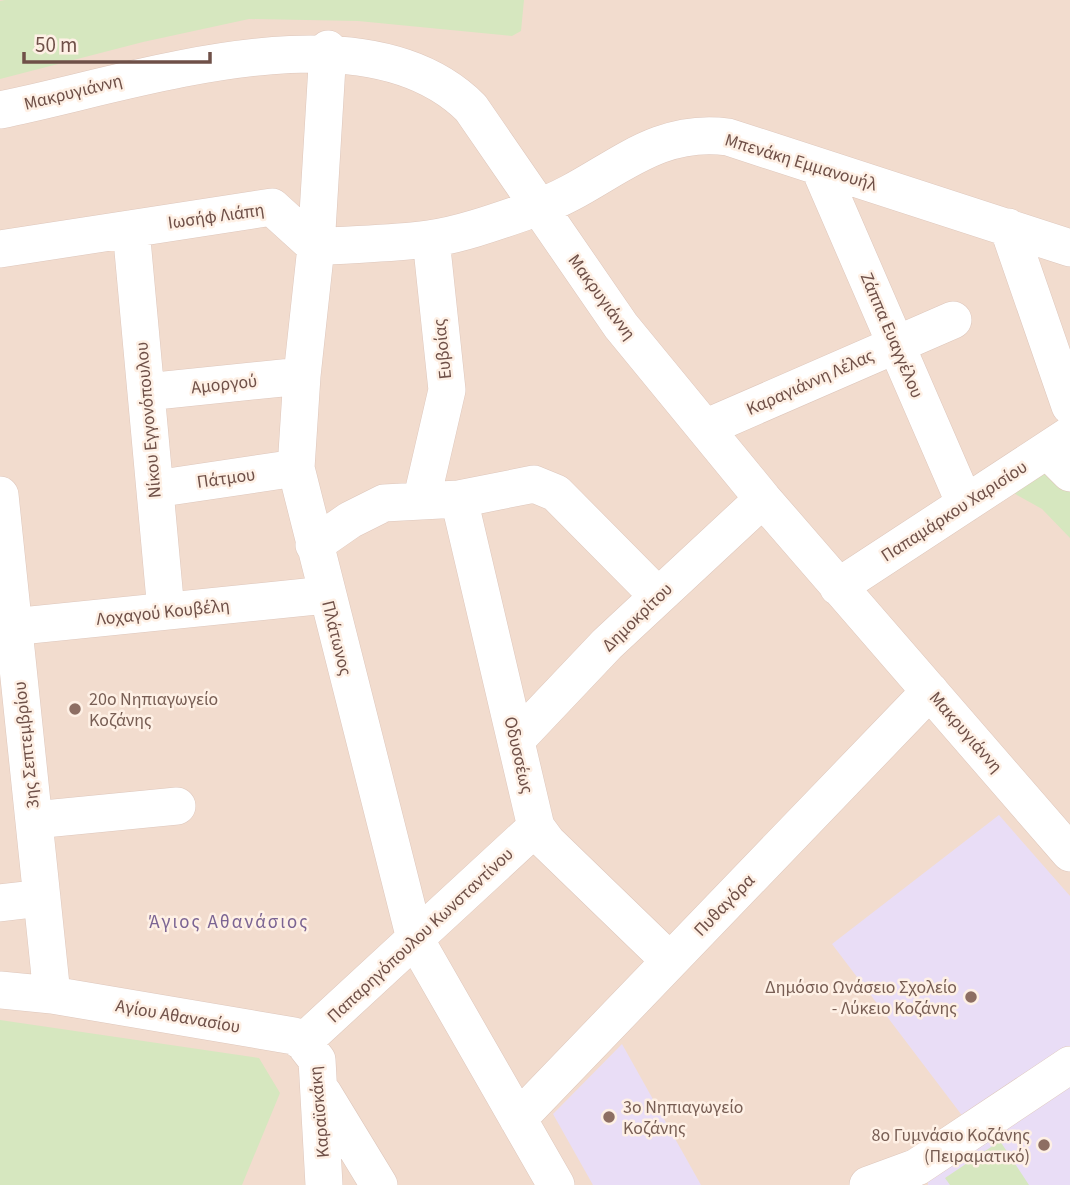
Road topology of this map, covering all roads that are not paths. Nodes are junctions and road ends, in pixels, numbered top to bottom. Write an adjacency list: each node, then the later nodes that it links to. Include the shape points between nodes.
1 (328, 48): 2 (street, Μακρυγιάννη, via 225,55); 4 (street, Μακρυγιάννη, via 389,56 443,80 471,108); 8 (street, Πλάτωνος)
2 (0, 110)
3 (818, 167): 4 (street, Μπενάκη Εμμανουήλ, via 728,137 683,136 645,149); 5 (street, Μπενάκη Εμμανουήλ); 12 (street, Ζάππα Ευαγγέλου)
4 (539, 207): 7 (street); 16 (street, Μακρυγιάννη, via 621,326)
5 (1008, 227): 9 (street, Μπενάκη Εμμανουήλ); 15 (street)
6 (131, 229): 8 (street, Ιωσήφ Λιάπη, via 272,207); 10 (street, Ιωσήφ Λιάπη); 14 (street, Νίκου Εγγονόπουλου)
7 (431, 239): 8 (street); 21 (street, Ευβoίας, via 446,390)
8 (316, 247): 13 (street, Πλάτωνος)
9 (1070, 247)
10 (0, 249)
11 (953, 320): 12 (street, Καραγιάννη Λέλας)
12 (896, 345): 16 (street, Καραγιάννη Λέλας); 24 (street, Ζάππα Ευαγγέλου)
13 (302, 376): 14 (street, Αμοργού); 18 (street, Πλάτωνος)
14 (146, 392): 19 (street, Νίκου Εγγονόπουλου)
15 (1070, 406)
16 (705, 428): 23 (street, Μακρυγιάννη)
17 (1062, 452): 24 (street, Παπαμάρκου Χαρισίου)
18 (296, 468): 19 (street, Πάτμου); 25 (street, Πλάτωνος)
19 (155, 489): 29 (street, Νίκου Εγγονόπουλου)
20 (0, 495): 30 (street, 3ης Σεπτεμβρίου)
21 (422, 498): 22 (street); 25 (street, via 384,503)
22 (459, 499): 28 (street, via 521,486 545,486); 32 (street, Οδυσσέως)
23 (762, 499): 26 (street, Μακρυγιάννη); 28 (street, Δημοκρίτου)
24 (965, 504): 26 (street, Παπαμάρκου Χαρισίου)
25 (314, 545): 27 (street, Πλάτωνος)
26 (838, 587): 31 (street, Μακρυγιάννη)
27 (326, 595): 29 (street, Λοχαγού Κουβέλη); 39 (street, Πλάτωνος)
28 (658, 596): 32 (street, Δημοκρίτου)
29 (166, 611): 30 (street, Λοχαγού Κουβέλη)
30 (7, 628): 33 (street, 3ης Σεπτεμβρίου)
31 (930, 691): 36 (street, Μακρυγιάννη); 40 (street, Πυθαγόρα)
32 (516, 740): 35 (street, Οδυσσέως)
33 (22, 802): 34 (street); 37 (street, 3ης Σεπτεμβρίου)
34 (177, 806)
35 (536, 827): 39 (street, Παπαρηγόπουλου Κωνσταντίνου); 40 (street, Οδυσσέως)
36 (1070, 853)
37 (42, 898): 38 (street); 42 (street, 3ης Σεπτεμβρίου)
38 (0, 903)
39 (415, 939): 43 (street, Παπαρηγόπουλου Κωνσταντίνου); 46 (street, Πλάτωνος)
40 (670, 961): 46 (street, Πυθαγόρα)
41 (0, 990): 42 (street, Αγίου Αθανασίου)
42 (52, 995): 43 (street, Αγίου Αθανασίου, via 294,1036)
43 (303, 1042): 45 (street, Καραϊσκάκη, via 317,1060)
44 (1070, 1065): 47 (street)
45 (321, 1090): 48 (street, Καραϊσκάκη); 49 (street)
46 (518, 1119): 50 (street, Πλάτωνος)
47 (916, 1176): 51 (street)
48 (324, 1178): 49 (street)
49 (376, 1180)
50 (556, 1185)
51 (868, 1185)

